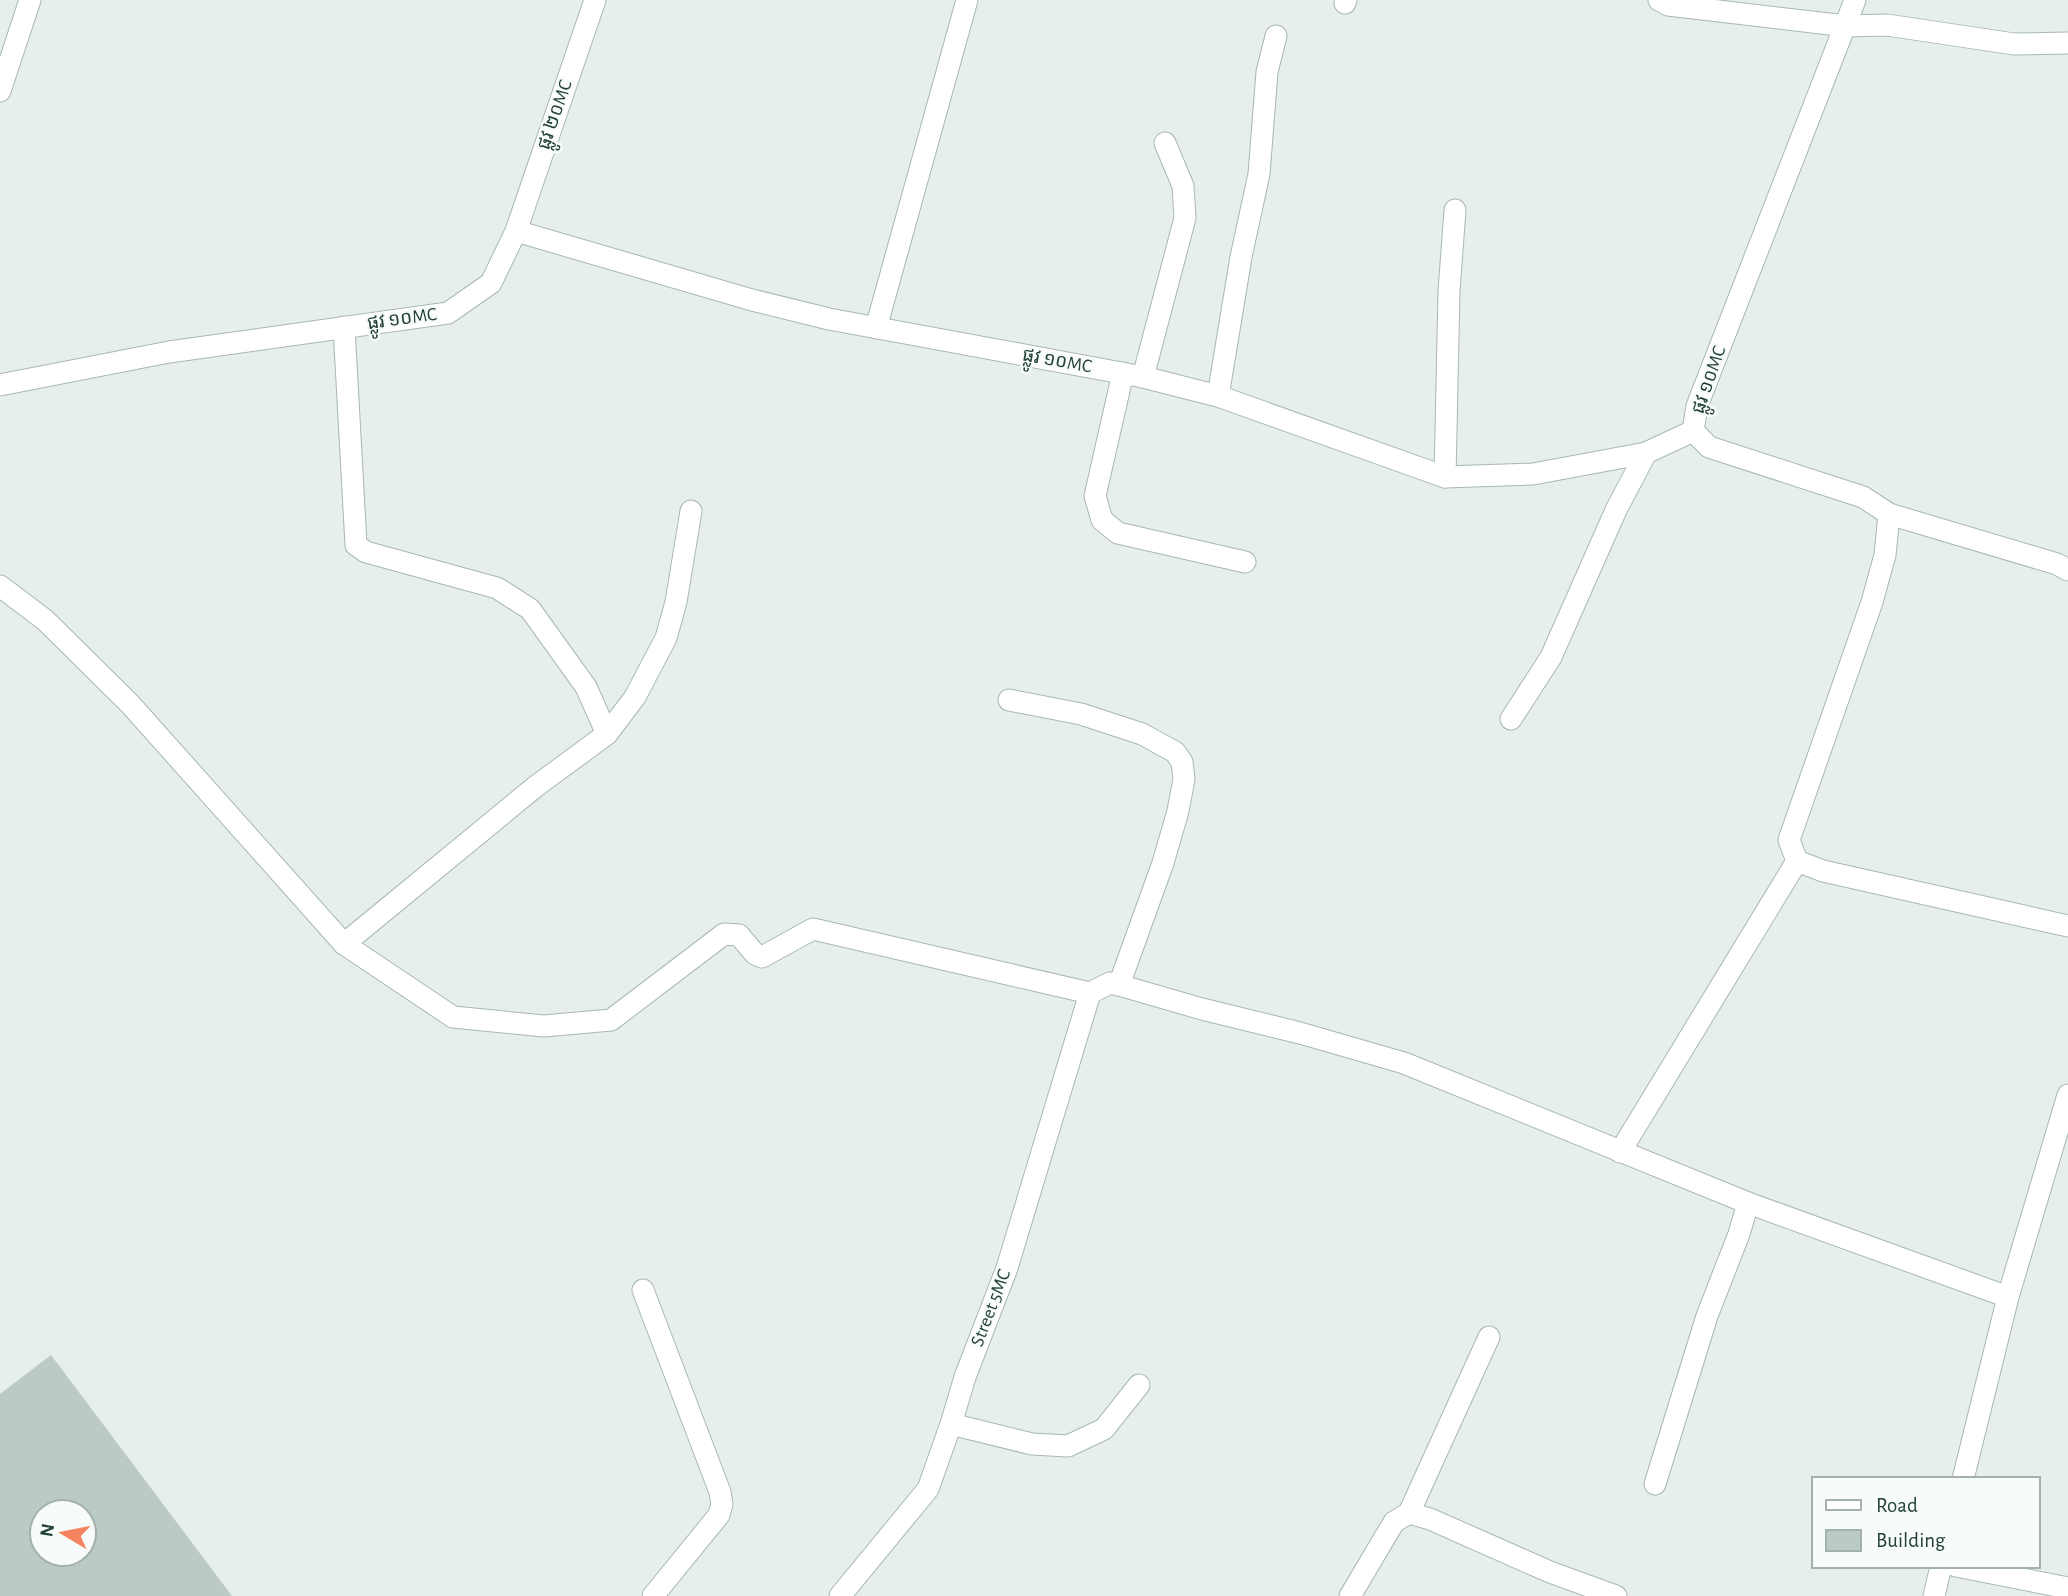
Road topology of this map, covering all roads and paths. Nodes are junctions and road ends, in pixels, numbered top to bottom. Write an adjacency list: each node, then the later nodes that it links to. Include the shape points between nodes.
1 (30, 0): 9 (street)
2 (595, 0): 12 (street, ផ្លូវ ២០MC)
3 (967, 0): 14 (street)
4 (1659, 0): 6 (street, via 1668,5)
5 (1856, 0): 6 (street, ផ្លូវ ១០MC)
6 (1846, 26): 8 (street, via 1887,25 2014,44); 18 (street, ផ្លូវ ១០MC, via 1697,406)
7 (1276, 36): 17 (street, via 1267,72 1259,174)
8 (2068, 43)
9 (0, 91)
10 (1165, 143): 15 (street, via 1183,186 1185,218)
11 (1455, 210): 20 (street)
12 (516, 231): 13 (street, ផ្លូវ ១០MC, via 491,283 448,313); 14 (street, ផ្លូវ ១០MC, via 752,300)
13 (344, 327): 16 (street, ផ្លូវ ១០MC, via 169,352); 28 (street, via 356,545 366,552 497,588 530,609 586,687)
14 (876, 328): 15 (street, ផ្លូវ ១០MC)
15 (1133, 375): 17 (street, ផ្លូវ ១០MC); 23 (street, via 1095,496 1102,520 1118,533)
16 (0, 385)
17 (1219, 396): 20 (street, ផ្លូវ ១០MC)
18 (1693, 431): 19 (street, ផ្លូវ ១០MC); 22 (street, via 1709,447 1863,497)
19 (1646, 453): 20 (street, ផ្លូវ ១០MC, via 1533,474); 27 (street, via 1551,657)
20 (1444, 477)
21 (691, 511): 28 (street, via 677,602 666,638 635,697)
22 (1889, 514): 24 (street); 29 (street, via 1885,555 1872,602 1790,840)
23 (1245, 562)
24 (2068, 570)
25 (0, 586): 31 (street, via 45,620 130,704)
26 (1009, 700): 32 (street, via 1081,714 1142,734 1175,752 1182,762 1178,811)
27 (1511, 719)
28 (607, 734): 31 (street, via 535,787)
29 (1797, 861): 30 (street, via 1823,871); 35 (street)
30 (2068, 926)
31 (344, 944): 33 (street, via 453,1017 544,1026 611,1020 724,934 732,933 762,957 813,929)
32 (1119, 985): 33 (street); 35 (street, via 1404,1063)
33 (1090, 993): 41 (street, Street 5MC, via 1007,1268)
34 (2068, 1095): 38 (street)
35 (1620, 1152): 36 (street)
36 (1748, 1203): 38 (street); 43 (street)
37 (643, 1290): 48 (street, via 722,1504 719,1516)
38 (2008, 1297): 42 (street)
39 (1489, 1337): 44 (street)
40 (1139, 1385): 41 (street, via 1104,1429 1068,1446 1032,1444)
41 (951, 1424): 49 (street, Street 5MC, via 929,1489)
42 (1963, 1477)
43 (1655, 1484)
44 (1409, 1513): 50 (street, via 1394,1522); 51 (street)
45 (1941, 1568): 52 (street)
46 (1966, 1568): 47 (street)
47 (2068, 1588)
48 (653, 1596)
49 (840, 1596)
50 (1350, 1596)
51 (1616, 1596)
52 (1934, 1596)

